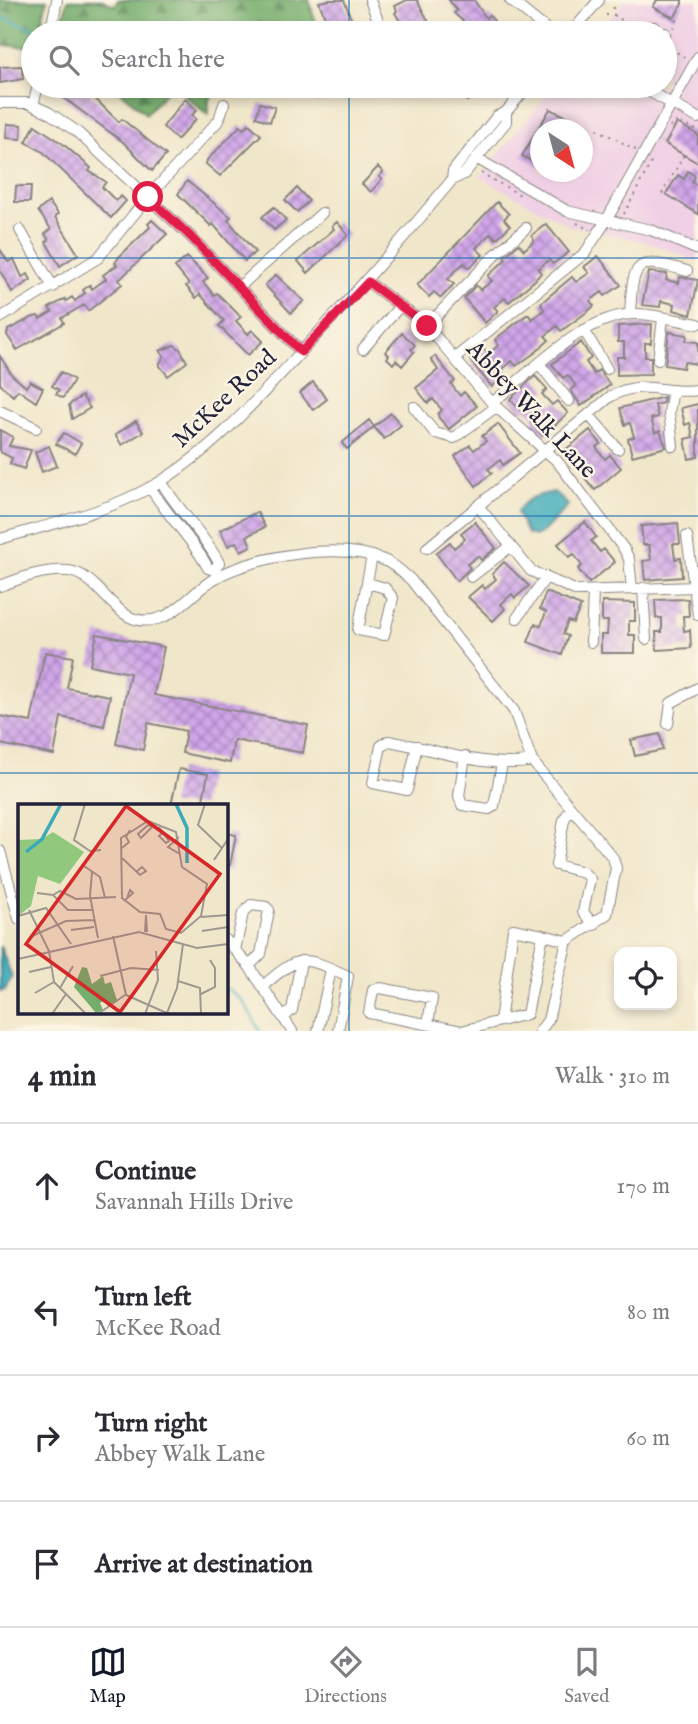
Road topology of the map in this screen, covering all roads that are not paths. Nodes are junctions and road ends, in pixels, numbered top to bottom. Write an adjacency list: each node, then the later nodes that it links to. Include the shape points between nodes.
1 (57, 0): 5 (street)
2 (370, 0): 6 (street)
3 (510, 0): 7 (street)
4 (599, 0): 8 (street)
5 (53, 21)
6 (378, 21)
7 (536, 21)
8 (581, 21)
9 (693, 58): 10 (street)
10 (677, 93)
11 (35, 98): 18 (street)
12 (518, 98): 19 (street, McKee Road)
13 (661, 98): 17 (street)
14 (675, 98): 17 (street)
15 (0, 103): 18 (street)
16 (224, 104): 23 (street, via 219,120)
17 (672, 104): 20 (street); 25 (street)
18 (33, 105): 23 (street, via 76,131)
19 (506, 113): 21 (street, McKee Road, via 506,122); 22 (street, McKee Road, via 497,116 453,171)
20 (698, 118)
21 (476, 158): 22 (street, McKee Road, via 464,174); 25 (street, via 567,211)
22 (452, 180): 30 (street, McKee Road)
23 (148, 197): 31 (street, via 98,258); 32 (street)
24 (322, 213): 32 (street)
25 (611, 222): 28 (street, via 665,234); 42 (street, via 580,259)
26 (526, 228): 38 (street)
27 (20, 230): 31 (street)
28 (698, 250)
29 (687, 271): 34 (street, via 654,262 637,269 632,278)
30 (368, 282): 33 (street, Abbey Walk Lane); 41 (street, McKee Road)
31 (53, 287): 35 (street)
32 (239, 287): 41 (street)
33 (400, 306): 38 (street, Abbey Walk Lane); 40 (street)
34 (630, 314): 36 (street); 39 (street)
35 (0, 318)
36 (663, 318): 37 (street); 43 (street)
37 (698, 324)
38 (427, 326): 42 (street, Abbey Walk Lane)
39 (584, 330): 44 (street); 45 (street)
40 (363, 349)
41 (301, 352): 57 (street, McKee Road, via 223,432)
42 (455, 358): 49 (street, Abbey Walk Lane)
43 (658, 360)
44 (540, 365): 48 (street); 49 (street)
45 (607, 369)
46 (673, 390): 47 (street); 52 (street, via 626,388); 54 (street, via 669,412)
47 (698, 390)
48 (569, 401)
49 (494, 405): 50 (street, via 454,438 435,433); 56 (street, Abbey Walk Lane)
50 (414, 407)
51 (0, 411): 53 (street)
52 (589, 415): 55 (street); 56 (street)
53 (36, 428)
54 (673, 446)
55 (618, 449)
56 (544, 453): 59 (street); 73 (street, Abbey Walk Lane, via 557,461 624,549)
57 (161, 481): 58 (street, McKee Road); 60 (street)
58 (149, 487): 62 (street); 63 (street, McKee Road, via 90,513)
59 (479, 507): 64 (street); 65 (street)
60 (198, 529): 62 (street); 67 (street, via 219,563)
61 (687, 536): 72 (street)
62 (187, 537): 67 (street)
63 (0, 538)
64 (510, 547): 68 (street); 69 (street, via 531,571)
65 (427, 548)
66 (372, 556): 67 (street, via 308,554 253,561); 70 (street); 83 (street, via 395,566 411,580 471,654 514,711)
67 (216, 573): 71 (street, via 164,617 150,619 125,615 90,581 69,571 30,575)
68 (471, 577)
69 (547, 578): 74 (street, via 577,591); 76 (street)
70 (368, 583): 70 (street, via 358,630 384,635 393,598 385,588)
71 (0, 586)
72 (695, 587): 73 (street); 75 (street)
73 (638, 589): 74 (street); 77 (street, Abbey Walk Lane)
74 (593, 592): 78 (street)
75 (698, 615)
76 (517, 618)
77 (646, 639)
78 (591, 642)
79 (698, 688): 80 (street, via 671,703)
80 (668, 724)
81 (417, 746): 81 (street, via 388,741 381,746 373,783 407,790); 82 (street)
82 (465, 756): 84 (street); 84 (street, via 458,796 462,805 494,806)
83 (532, 761): 84 (street); 85 (street)
84 (502, 764)
85 (571, 807): 88 (street, via 613,858 616,868 607,914); 88 (street, via 564,820 556,865 583,872 590,879 583,912)
86 (0, 851): 87 (street)
87 (18, 915)
88 (594, 925): 90 (street)
89 (543, 935): 90 (street); 98 (street, via 527,1014); 98 (street, via 513,929)
90 (567, 940): 103 (street, via 548,1020)
91 (228, 942): 92 (street)
92 (235, 950): 94 (street); 94 (street, via 245,910 251,905 266,907 261,954)
93 (302, 961): 95 (street, via 324,963); 96 (street, via 291,962); 97 (street, via 292,1010)
94 (249, 966): 96 (street)
95 (331, 969): 101 (street); 102 (street, via 348,976)
96 (263, 986): 97 (street)
97 (284, 1017): 100 (street)
98 (500, 1021): 99 (street, via 462,1031)
99 (428, 1024): 99 (street, via 369,1013 373,990 432,998)
100 (292, 1031)
101 (318, 1031)
102 (338, 1031)
103 (540, 1031)

